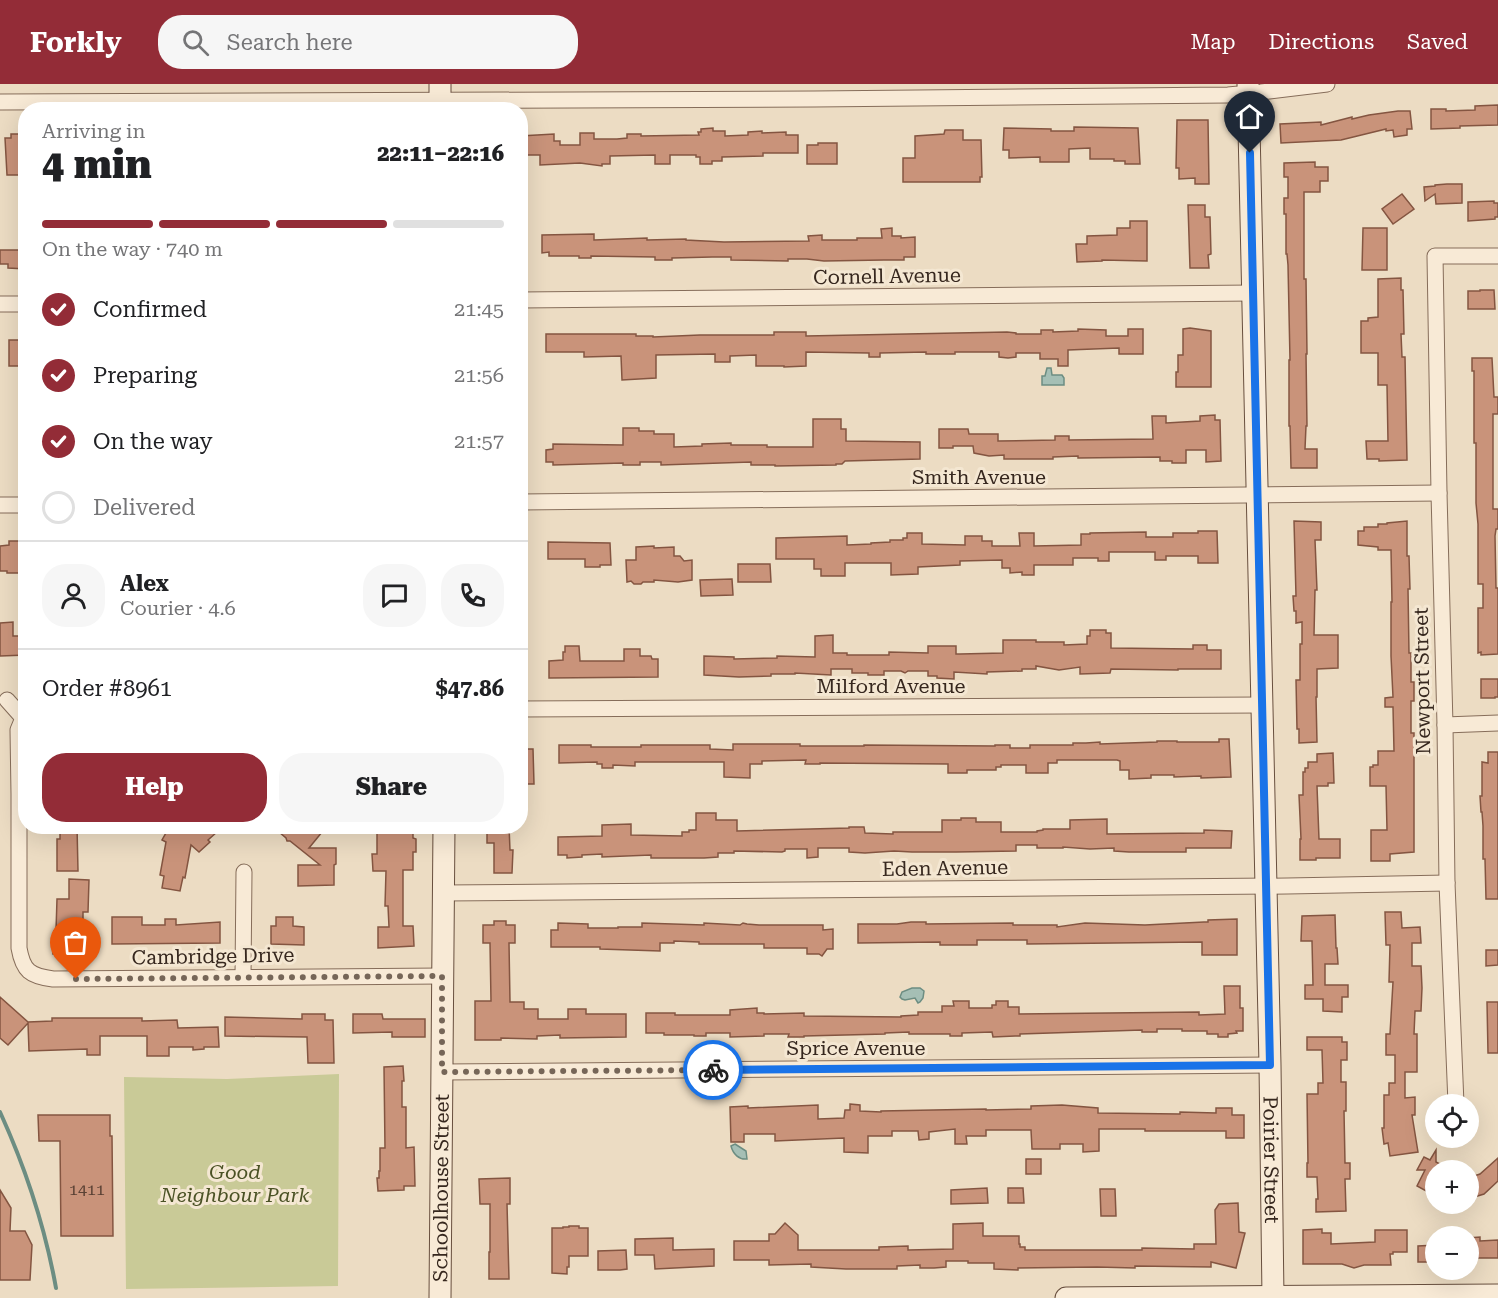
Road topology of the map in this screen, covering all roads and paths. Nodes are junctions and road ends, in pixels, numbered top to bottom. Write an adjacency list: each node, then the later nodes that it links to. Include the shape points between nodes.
1 (1327, 84): 2 (street)
2 (1248, 89): 3 (street, via 814,99); 6 (street, Poirier Street)
3 (440, 98): 4 (street)
4 (0, 102)
5 (1498, 256): 10 (street, Newport Street, via 1435,256)
6 (1253, 293): 7 (street, Cornell Avenue); 11 (street, Poirier Street)
7 (528, 300)
8 (0, 304): 9 (street)
9 (18, 304)
10 (1438, 493): 11 (street, Smith Avenue); 20 (street, Newport Street)
11 (1257, 495): 12 (street, Smith Avenue); 16 (street, Poirier Street)
12 (528, 502)
13 (0, 505): 14 (street)
14 (18, 505)
15 (7, 700): 18 (street)
16 (1262, 705): 17 (street, Milford Avenue); 25 (street, Poirier Street)
17 (528, 709)
18 (18, 711)
19 (1498, 723): 20 (street)
20 (1445, 725): 24 (street, Newport Street)
21 (18, 834): 28 (street, Cambridge Drive, via 19,948 21,960 31,974 53,979)
22 (444, 834): 26 (street, Schoolhouse Street)
23 (244, 872): 28 (street)
24 (1446, 883): 25 (street, Eden Avenue); 31 (street, Newport Street)
25 (1266, 886): 26 (street, Eden Avenue); 29 (street, Poirier Street)
26 (443, 893): 27 (street, Schoolhouse Street)
27 (442, 976): 28 (street, Cambridge Drive); 30 (street, Schoolhouse Street)
28 (243, 977)
29 (1270, 1065): 30 (street, Sprice Avenue); 33 (street, Poirier Street)
30 (442, 1072): 34 (street, Schoolhouse Street)
31 (1456, 1094)
32 (1498, 1295): 33 (street)
33 (1273, 1297): 35 (street)
34 (440, 1298)
35 (1066, 1298)

